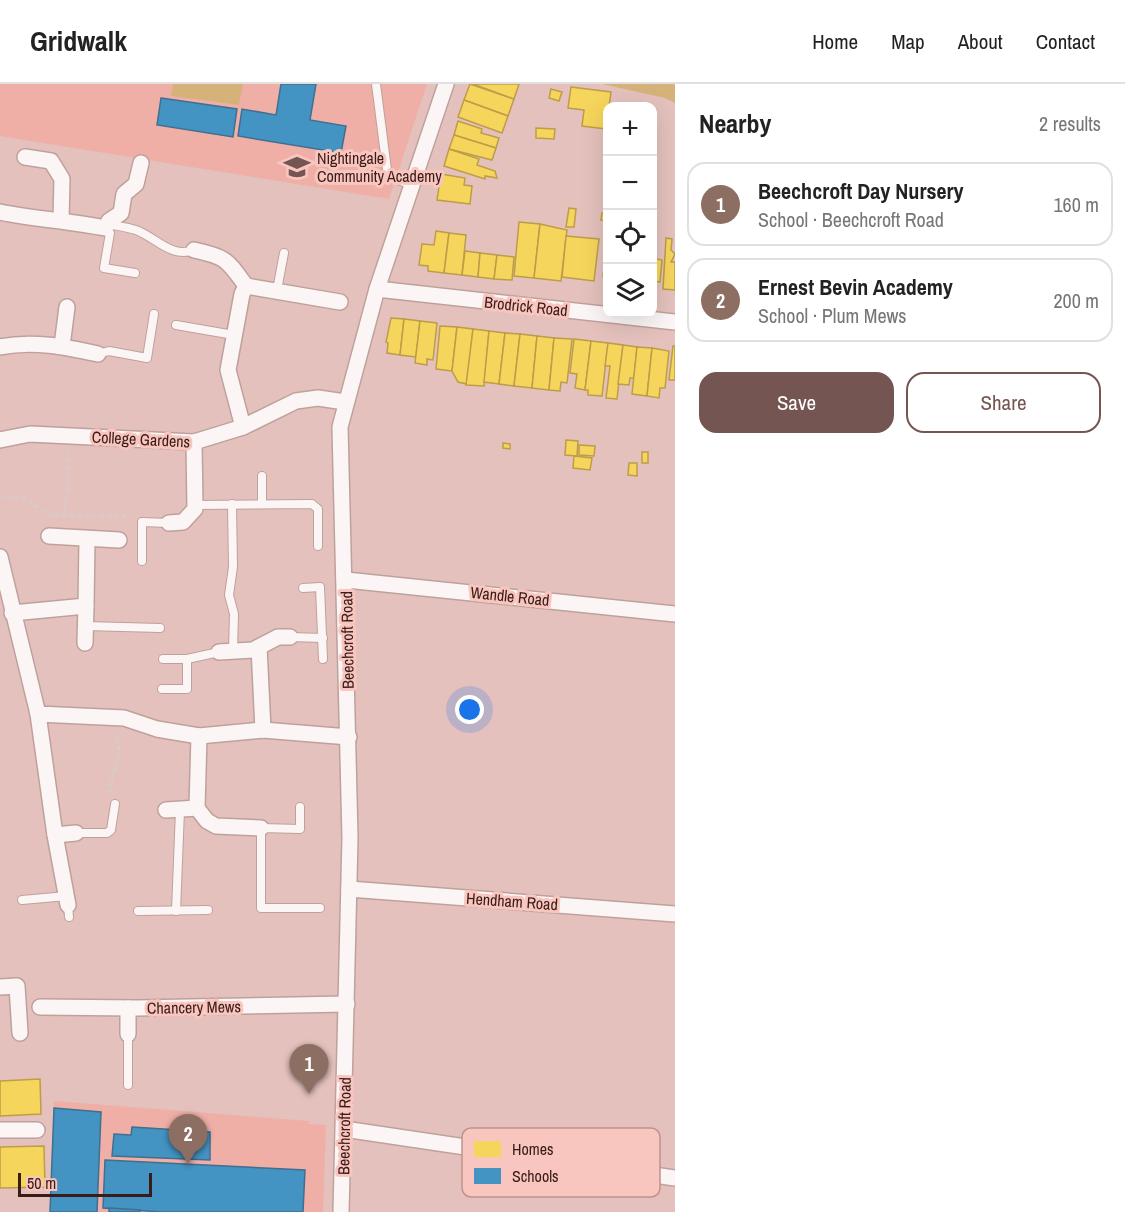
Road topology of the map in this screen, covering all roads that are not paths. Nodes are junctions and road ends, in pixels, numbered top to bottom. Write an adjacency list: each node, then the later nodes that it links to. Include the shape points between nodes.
1 (376, 84): 5 (lane, via 387,170 391,178)
2 (446, 84): 5 (street, Beechcroft Road)
3 (25, 157): 7 (street, via 51,162 62,179)
4 (141, 163): 8 (street, via 136,183 124,194 121,213)
5 (412, 185): 13 (street, Beechcroft Road)
6 (0, 212): 7 (street, via 39,220)
7 (61, 219): 8 (street)
8 (106, 226): 9 (lane, via 138,231 170,249 187,253); 11 (lane, via 110,232 104,268)
9 (194, 250): 12 (street, via 219,255)
10 (284, 253): 14 (lane)
11 (135, 273)
12 (246, 286): 14 (street); 20 (street)
13 (377, 289): 18 (street, Brodrick Road); 24 (street, Beechcroft Road)
14 (277, 290): 15 (street)
15 (340, 302)
16 (67, 307): 22 (street)
17 (154, 314): 23 (lane, via 147,358 109,351)
18 (675, 322)
19 (176, 325): 20 (lane)
20 (234, 335): 25 (street, via 228,370)
21 (0, 346): 22 (street)
22 (62, 346): 23 (street)
23 (98, 354)
24 (345, 402): 25 (street, College Gardens, via 296,400); 39 (street, Beechcroft Road, via 339,449)
25 (243, 427): 27 (street, College Gardens)
26 (0, 440): 27 (street, College Gardens, via 30,434)
27 (194, 442): 31 (street)
28 (262, 476): 30 (lane)
29 (232, 504): 30 (lane); 31 (lane); 50 (lane, via 233,567 229,595 234,614)
30 (262, 504): 36 (lane, via 316,506)
31 (196, 505): 32 (street, via 183,522)
32 (170, 523): 38 (lane, via 142,522)
33 (49, 536): 34 (street)
34 (87, 538): 35 (street); 41 (street)
35 (119, 540)
36 (318, 546)
37 (0, 557): 42 (street)
38 (142, 561)
39 (346, 580): 43 (street, Wandle Road); 58 (street, Beechcroft Road)
40 (303, 588): 47 (lane, via 320,587)
41 (86, 606): 42 (street); 44 (street)
42 (12, 613): 55 (street)
43 (675, 614)
44 (86, 626): 45 (lane); 48 (street)
45 (160, 628)
46 (290, 637): 47 (lane); 49 (street)
47 (323, 638): 53 (lane)
48 (85, 643)
49 (260, 647): 50 (street); 56 (street)
50 (226, 652): 52 (lane)
51 (163, 659): 52 (lane)
52 (187, 659): 54 (lane, via 187,689)
53 (323, 659)
54 (162, 689)
55 (38, 714): 57 (street, via 124,718); 65 (street)
56 (263, 730): 57 (street); 58 (street)
57 (199, 736): 61 (street)
58 (349, 737): 66 (street, Beechcroft Road)
59 (114, 804): 64 (lane, via 111,830)
60 (300, 807): 63 (lane, via 300,829)
61 (197, 808): 62 (street); 63 (street, via 216,826)
62 (173, 810): 71 (lane)
63 (261, 828): 69 (lane, via 261,908)
64 (76, 833): 65 (street)
65 (55, 834): 68 (street)
66 (349, 889): 73 (street, Hendham Road); 75 (street, Beechcroft Road)
67 (22, 900): 68 (lane)
68 (68, 906)
69 (320, 908)
70 (208, 910): 71 (lane)
71 (176, 911): 72 (lane)
72 (138, 912)
73 (675, 914)
74 (0, 987): 78 (street, via 17,987)
75 (347, 1004): 77 (street, Chancery Mews); 81 (street, Beechcroft Road)
76 (40, 1007): 77 (street, Chancery Mews)
77 (128, 1008): 79 (street)
78 (20, 1033)
79 (128, 1034): 80 (lane)
80 (128, 1085)
81 (344, 1129): 84 (street); 87 (street, Beechcroft Road)
82 (0, 1130): 83 (street)
83 (37, 1130)
84 (462, 1146)
85 (660, 1176): 86 (street)
86 (675, 1178)
87 (341, 1212)

